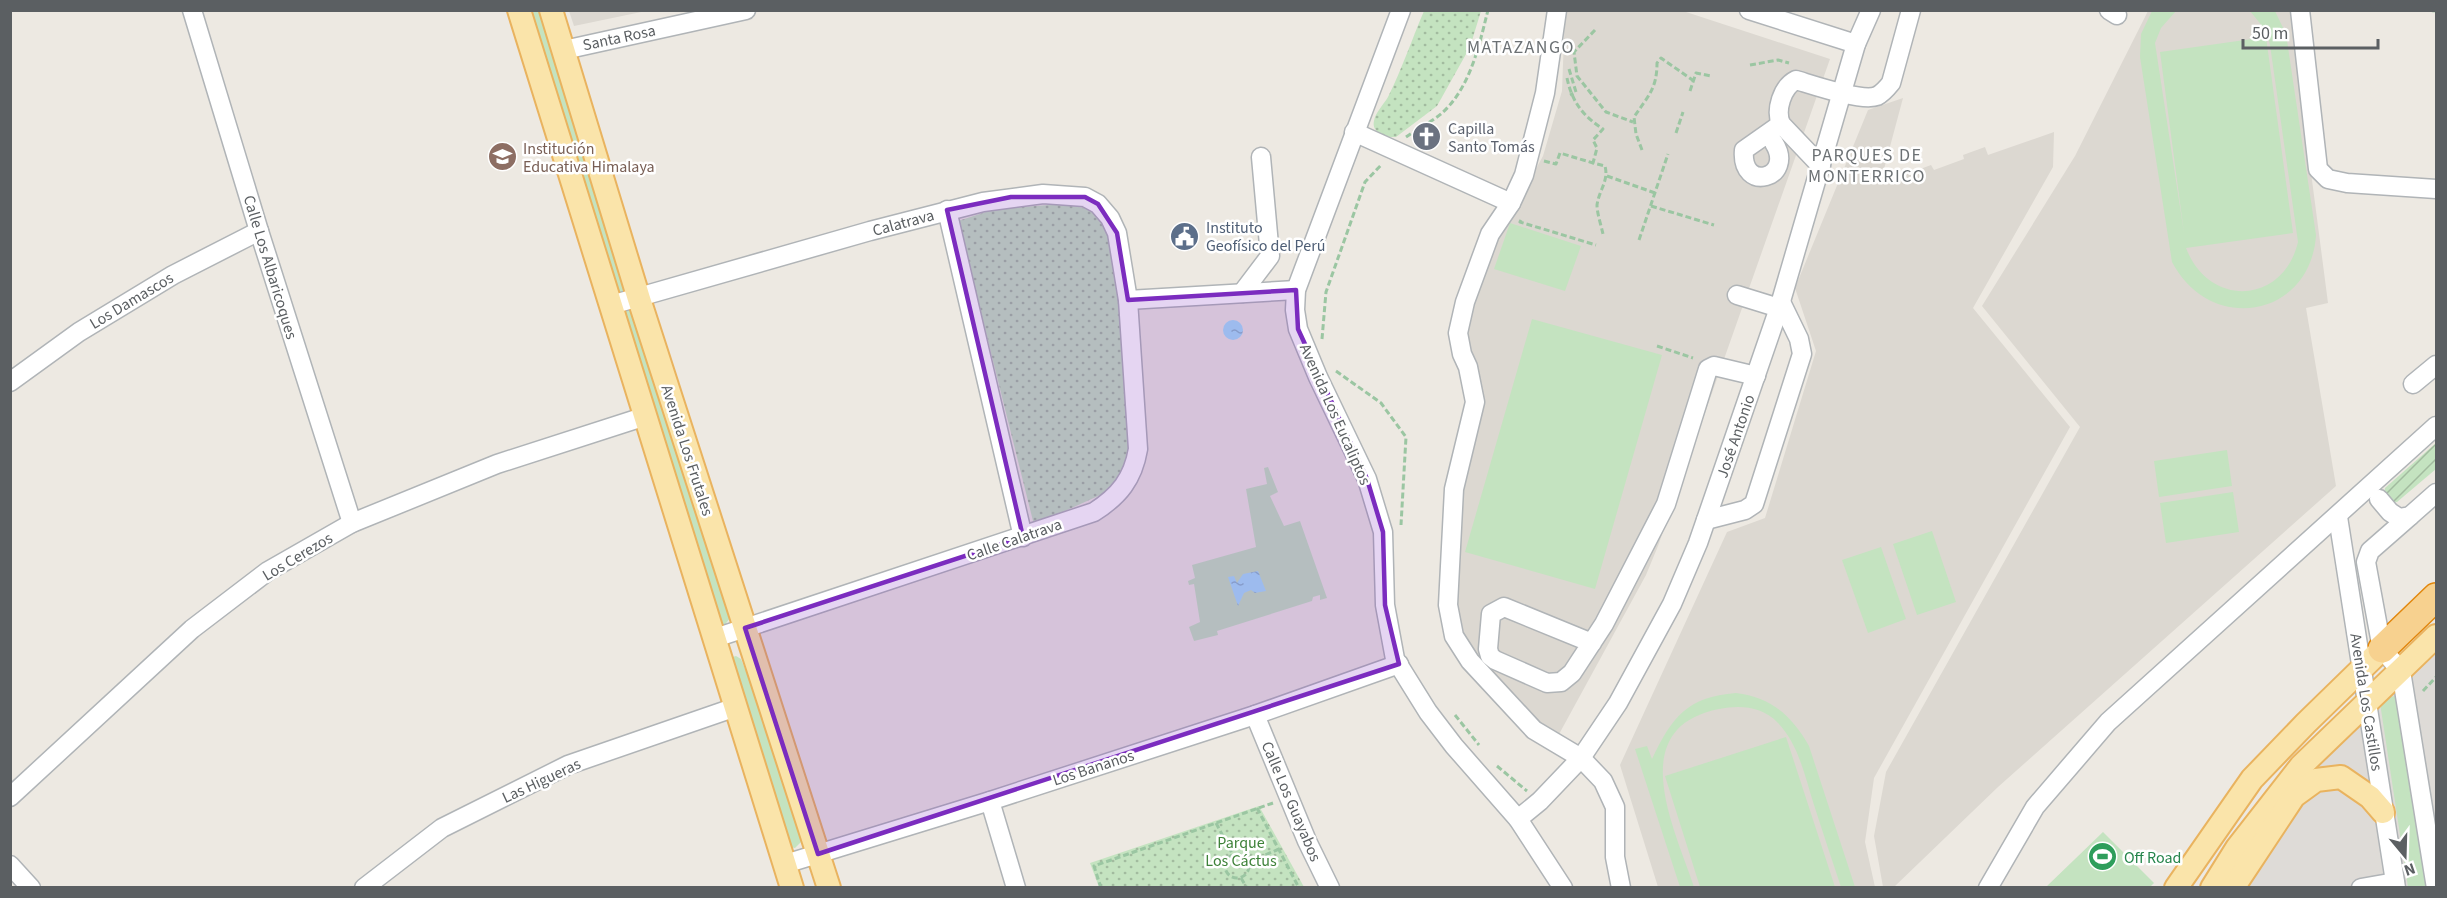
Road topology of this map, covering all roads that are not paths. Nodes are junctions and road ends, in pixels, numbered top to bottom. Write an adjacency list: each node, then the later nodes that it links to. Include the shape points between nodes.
1 (192, 10): 22 (street, Calle Los Albaricoques)
2 (519, 10): 28 (main road, Avenida Los Frutales)
3 (551, 10): 12 (main road, Avenida Los Frutales)
4 (746, 10): 12 (street, Santa Rosa)
5 (1401, 10): 15 (street, Avenida Los Eucaliptos)
6 (1557, 10): 20 (street, via 1545,93)
7 (1749, 10): 11 (street)
8 (1870, 10): 11 (street, José Antonio)
9 (1911, 10): 13 (street, via 1891,83 1884,92 1874,97)
10 (2300, 10): 19 (street, via 2318,169 2328,179 2347,183)
11 (1856, 44): 13 (street, José Antonio)
12 (564, 50): 26 (main road, Avenida Los Frutales)
13 (1842, 93): 14 (street, via 1796,80 1791,82 1777,111); 18 (street, José Antonio)
14 (1781, 124): 16 (street, via 1744,150 1747,171 1762,177 1778,168 1780,159); 18 (street)
15 (1354, 132): 20 (street); 23 (street, Avenida Los Eucaliptos)
16 (1774, 143)
17 (1261, 157): 24 (street, via 1270,256)
18 (1821, 166): 29 (street, José Antonio)
19 (2436, 189)
20 (1517, 208): 55 (street, via 1490,234 1458,333 1475,402 1454,489 1448,605 1454,636 1470,661 1534,730)
21 (947, 210): 26 (street, Calatrava); 27 (street, Calatrava, via 1043,194 1085,197 1098,204 1117,233); 42 (street)
22 (259, 231): 32 (street, Los Damascos, via 173,274 79,332); 41 (street, Calle Los Albaricoques)
23 (1296, 290): 24 (street); 49 (street, Avenida Los Eucaliptos, via 1298,329 1367,479 1383,532 1385,605)
24 (1242, 293): 27 (street)
25 (1737, 295): 29 (street)
26 (639, 299): 28 (street, Calatrava); 44 (main road, Avenida Los Frutales)
27 (1128, 300): 42 (street, Calle Calatrava, via 1138,449 1133,471 1112,501 1094,512)
28 (611, 305): 34 (main road, Avenida Los Frutales)
29 (1780, 305): 31 (street, José Antonio); 40 (street, via 1799,339 1802,354 1754,504)
30 (2436, 365): 33 (street)
31 (1756, 376): 40 (street, José Antonio); 47 (street, via 1714,366 1708,369 1666,504)
32 (10, 382)
33 (2413, 384)
34 (646, 416): 41 (street, Los Cerezos, via 497,464); 46 (main road, Avenida Los Frutales)
35 (2436, 426): 39 (street)
36 (2436, 493): 38 (street)
37 (2379, 499): 38 (street, via 2399,518)
38 (2410, 516): 48 (street, via 2367,556 2367,578)
39 (2338, 517): 50 (street, Avenida Los Castillos); 72 (street, via 2108,722 2035,807)
40 (1706, 520): 55 (street, José Antonio, via 1672,604 1618,703)
41 (352, 524): 56 (street, Los Cerezos, via 268,572 192,629)
42 (1023, 537): 44 (street, Calle Calatrava)
43 (2436, 597): 48 (highway)
44 (745, 628): 46 (street, Calle Calatrava); 60 (main road, Avenida Los Frutales)
45 (2436, 636): 51 (main road)
46 (714, 638): 53 (main road, Avenida Los Frutales)
47 (1592, 643): 47 (street, via 1504,607 1491,615 1490,656 1547,683 1561,682 1572,673)
48 (2382, 649): 50 (main road); 51 (street, Avenida Los Castillos)
49 (1399, 664): 54 (street, Los Bananos); 59 (street, Avenida Los Eucaliptos, via 1441,729)
50 (2362, 668): 52 (street, Avenida Los Castillos); 73 (main road, via 2252,779)
51 (2401, 671): 52 (main road); 77 (street)
52 (2367, 701): 58 (street, Avenida Los Castillos); 74 (main road, via 2301,766 2237,848)
53 (736, 707): 62 (main road, Avenida Los Frutales); 65 (street, Las Higueras, via 568,765 442,828)
54 (1255, 714): 57 (street, Los Bananos); 69 (street, Calle Los Guayabos)
55 (1581, 758): 59 (street, José Antonio); 71 (street, via 1603,782 1615,807 1615,857)
56 (10, 797)
57 (990, 801): 60 (street, Los Bananos); 68 (street)
58 (2384, 812): 63 (street, Avenida Los Castillos); 75 (main road, via 2341,777 2316,780 2294,796)
59 (1518, 819): 70 (street, Avenida Los Eucaliptos)
60 (818, 854): 62 (street, Los Bananos); 67 (main road, Avenida Los Frutales)
61 (10, 864): 64 (street)
62 (785, 864): 66 (main road, Avenida Los Frutales)
63 (2395, 885): 76 (street)
64 (31, 888)
65 (364, 888)
66 (792, 888)
67 (829, 888)
68 (1016, 888)
69 (1330, 888)
70 (1563, 888)
71 (1621, 888)
72 (1988, 888)
73 (2176, 888)
74 (2212, 888)
75 (2233, 888)
76 (2361, 888)
77 (2436, 888)

